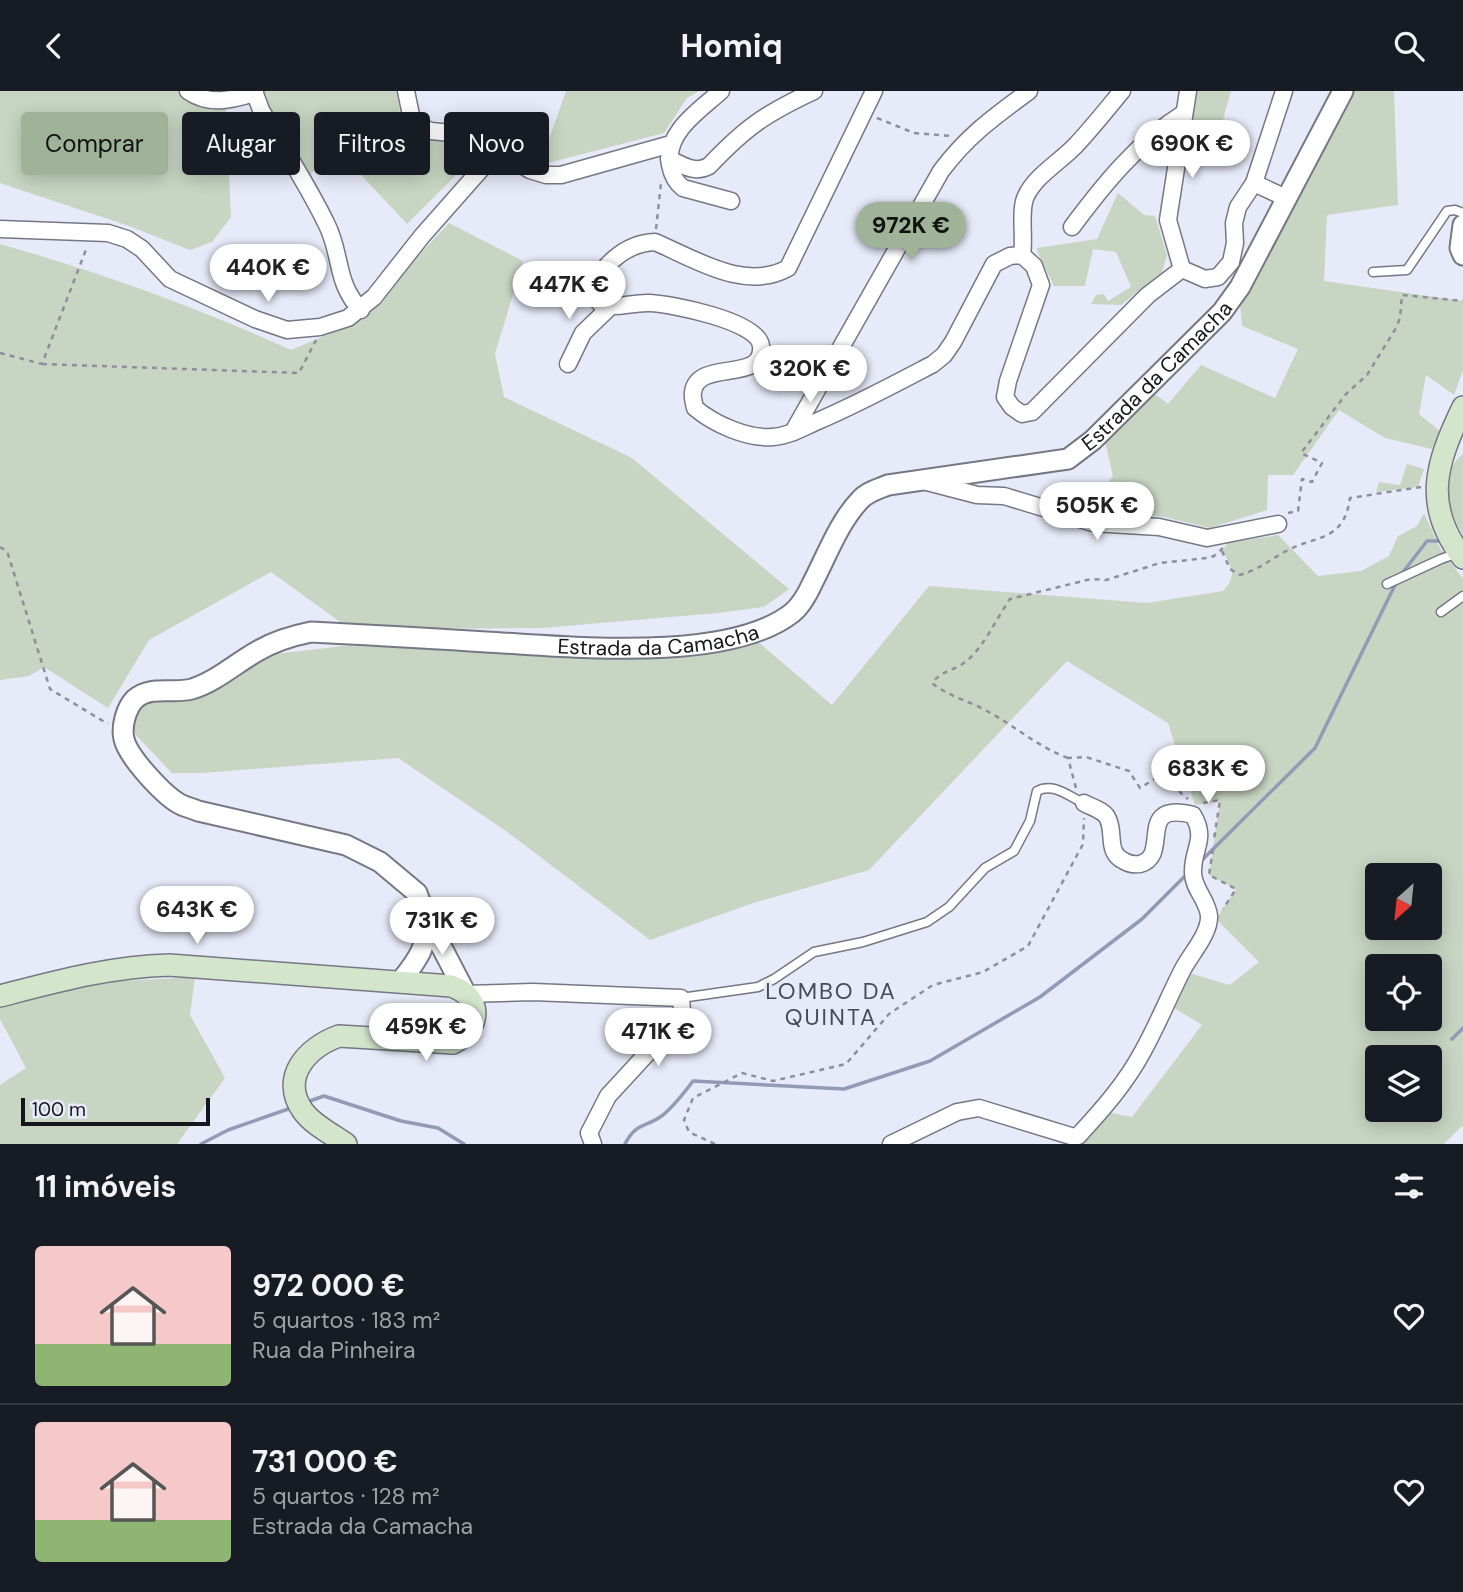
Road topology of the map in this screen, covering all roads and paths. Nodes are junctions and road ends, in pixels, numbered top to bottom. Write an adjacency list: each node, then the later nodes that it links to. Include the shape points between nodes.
1 (188, 91): 11 (street, via 223,101)
2 (406, 91): 14 (street, via 412,120)
3 (721, 91): 16 (street, via 686,123)
4 (814, 91): 16 (street, via 752,124 709,166 690,169)
5 (874, 91): 12 (street)
6 (1029, 91): 15 (street)
7 (1122, 91): 28 (street, via 1026,196)
8 (1188, 91): 13 (street)
9 (1284, 91): 19 (street)
10 (1343, 91): 20 (street, Estrada da Camacha)
11 (254, 92): 34 (street, via 329,227 342,281)
12 (864, 112): 15 (path, via 914,133); 27 (street, via 788,268 777,274 738,277)
13 (1184, 113): 24 (street, via 1162,127 1112,176); 30 (street, via 1168,220)
14 (444, 132)
15 (968, 138): 40 (street, via 941,170)
16 (670, 158): 18 (street); 21 (street, via 677,184); 27 (path, via 661,183)
17 (476, 175): 34 (street)
18 (549, 175)
19 (1254, 183): 20 (street); 30 (street, via 1238,207 1231,263 1218,277 1205,279)
20 (1286, 198): 44 (street, Estrada da Camacha, via 1222,312 1093,440 1068,459)
21 (731, 201)
22 (1463, 213): 31 (lane, via 1447,211 1406,270)
23 (1463, 225): 29 (street)
24 (1072, 227)
25 (0, 229): 26 (street)
26 (93, 232): 35 (street, via 127,239 170,279 254,319 287,330); 37 (path)
27 (655, 242): 33 (street, via 630,247 600,276 595,298)
28 (1022, 255): 30 (street, via 1034,265 1041,285 1005,397 1022,414 1046,400 1147,295); 40 (street, via 994,264 953,342 933,364)
29 (1463, 255)
30 (1182, 269)
31 (1373, 272)
32 (1463, 301): 43 (path, via 1402,295 1396,328 1367,375 1346,394 1301,453 1322,463 1312,482)
33 (610, 307): 38 (street, via 583,333); 40 (street, via 650,303 677,307 728,320 750,332 760,341 758,359 744,369 704,376 693,393 695,408 732,430 772,437)
34 (361, 310): 35 (street)
35 (323, 326): 37 (path, via 299,373)
36 (0, 353): 37 (path)
37 (42, 364)
38 (568, 364)
39 (1463, 407): 42 (main road)
40 (793, 432)
41 (1463, 436): 42 (main road)
42 (1444, 456): 48 (main road, via 1436,498 1441,522)
43 (1302, 479)
44 (920, 481): 49 (street, via 977,495 1004,496 1093,523 1159,527 1207,538); 53 (street, Estrada da Camacha, via 888,485 861,498 794,612 753,632 706,644 657,648 311,632 282,639 190,689 152,691 136,699 124,721)
45 (1421, 489): 49 (path, via 1350,498 1341,523 1327,537 1298,545 1240,575 1230,569)
46 (1278, 524): 49 (street)
47 (0, 547): 53 (path, via 7,551 50,689)
48 (1455, 547): 50 (lane, via 1441,559)
49 (1217, 548): 54 (path, via 1106,580 1091,579 1010,599 970,658 940,673 932,683)
50 (1387, 585)
51 (1463, 596): 52 (lane)
52 (1441, 612)
53 (124, 733): 56 (street, via 133,756 179,804 346,845 380,862 417,894)
54 (1068, 758)
55 (1084, 803): 60 (lane, via 1046,787 1037,792 1030,821 1012,854 985,868 949,907 927,922 814,952 758,987); 63 (path, via 1083,844 1028,946 983,972 933,985 889,1014 846,1064 773,1081 742,1073 692,1098 684,1120 689,1132); 64 (street, via 1107,817 1112,851 1136,865 1150,855 1160,817 1166,813 1193,815 1199,826 1192,871 1209,915 1208,926 1142,1053 1116,1093 1078,1136 979,1108 957,1112)
56 (425, 915): 57 (street, via 422,951); 58 (street)
57 (400, 982): 58 (main road, via 451,986); 59 (main road, via 130,966)
58 (466, 993): 60 (street); 61 (main road, via 475,1019 463,1038 443,1043 339,1036 303,1059 295,1077 299,1104)
59 (0, 996)
60 (681, 998): 62 (street, via 682,1011 676,1022 608,1096 589,1133)
61 (346, 1144)
62 (593, 1144)
63 (715, 1144)
64 (891, 1144)

